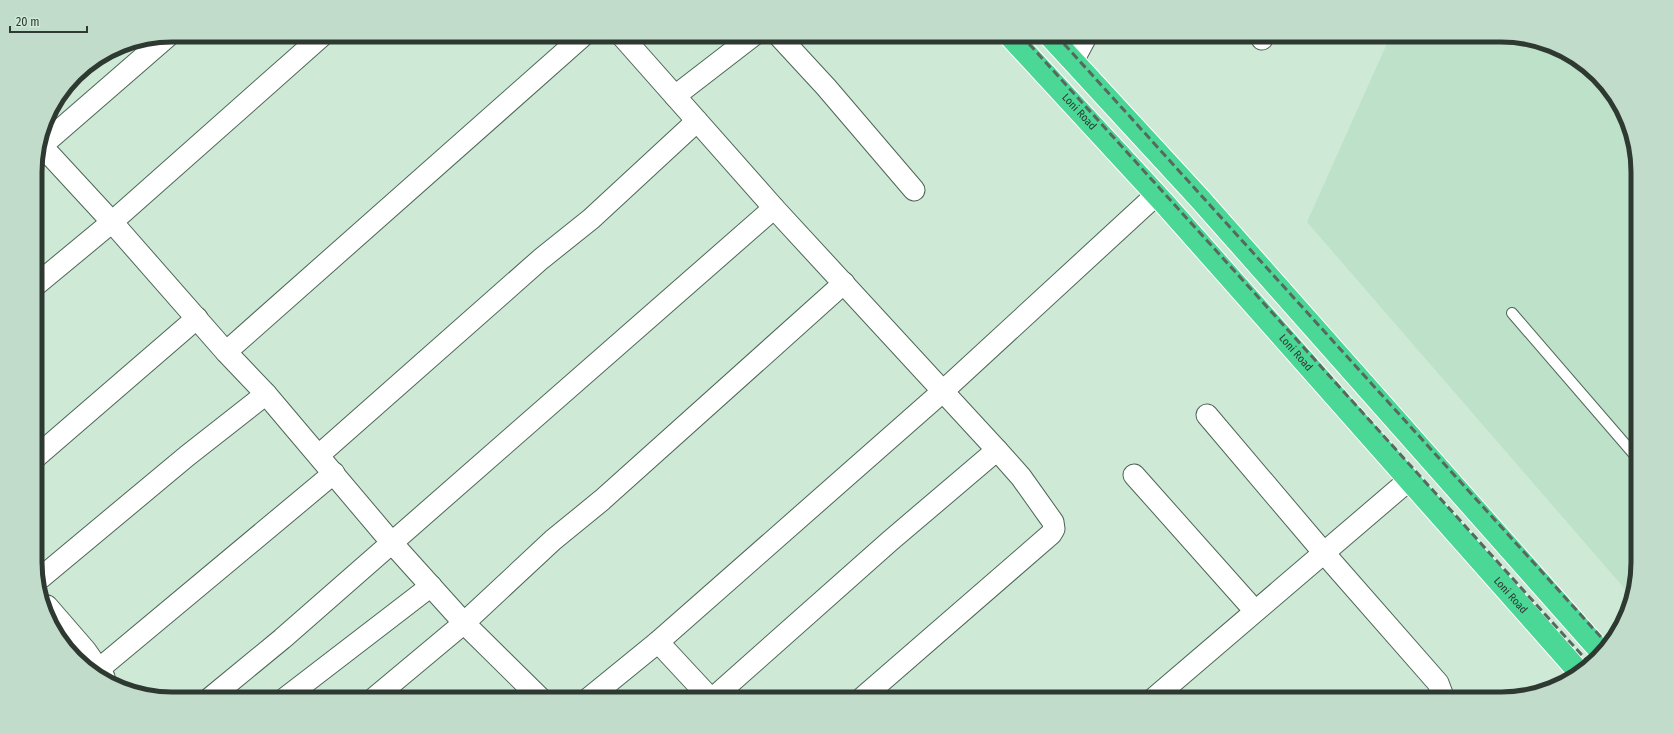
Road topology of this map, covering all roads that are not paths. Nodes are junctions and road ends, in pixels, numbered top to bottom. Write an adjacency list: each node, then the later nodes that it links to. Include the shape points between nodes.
1 (315, 42): 18 (street)
2 (576, 42): 23 (street)
3 (627, 42): 11 (street)
4 (745, 42): 11 (street)
5 (784, 42): 15 (street)
6 (1015, 42): 16 (highway, Loni Road)
7 (1055, 42): 10 (highway)
8 (1083, 42): 10 (street)
9 (160, 43): 13 (street)
10 (1073, 61): 42 (highway, via 1205,205)
11 (675, 96): 12 (street)
12 (697, 121): 17 (street); 30 (street, via 591,219 541,259)
13 (45, 142)
14 (44, 150): 18 (street)
15 (914, 190)
16 (1156, 195): 24 (street); 33 (highway, Loni Road)
17 (774, 208): 20 (street); 34 (street)
18 (112, 222): 19 (street); 22 (street)
19 (42, 280)
20 (844, 283): 24 (street); 40 (street, via 608,495 553,540)
21 (1512, 313): 29 (lane)
22 (196, 318): 23 (street); 28 (street)
23 (226, 352): 25 (street)
24 (942, 392): 27 (street); 41 (street)
25 (266, 394): 30 (street); 36 (street)
26 (1207, 415): 35 (street)
27 (997, 450): 52 (street); 53 (street, via 1046,510 1054,529)
28 (42, 451)
29 (1631, 451)
30 (319, 455): 31 (street)
31 (334, 473): 34 (street); 45 (street)
32 (1134, 475): 38 (street)
33 (1409, 480): 35 (street); 43 (highway, Loni Road)
34 (392, 543): 37 (street); 46 (street)
35 (1324, 553): 38 (street); 55 (street, via 1438,683)
36 (43, 576)
37 (431, 586): 40 (street); 47 (street)
38 (1255, 611): 54 (street)
39 (52, 612): 44 (street)
40 (464, 623): 48 (street); 49 (street)
41 (658, 642): 50 (street); 51 (street)
42 (1599, 648)
43 (1576, 668)
44 (98, 669)
45 (102, 672)
46 (218, 692)
47 (293, 692)
48 (381, 692)
49 (534, 692)
50 (597, 692)
51 (704, 692)
52 (719, 692)
53 (869, 692)
54 (1166, 692)
55 (1441, 692)

